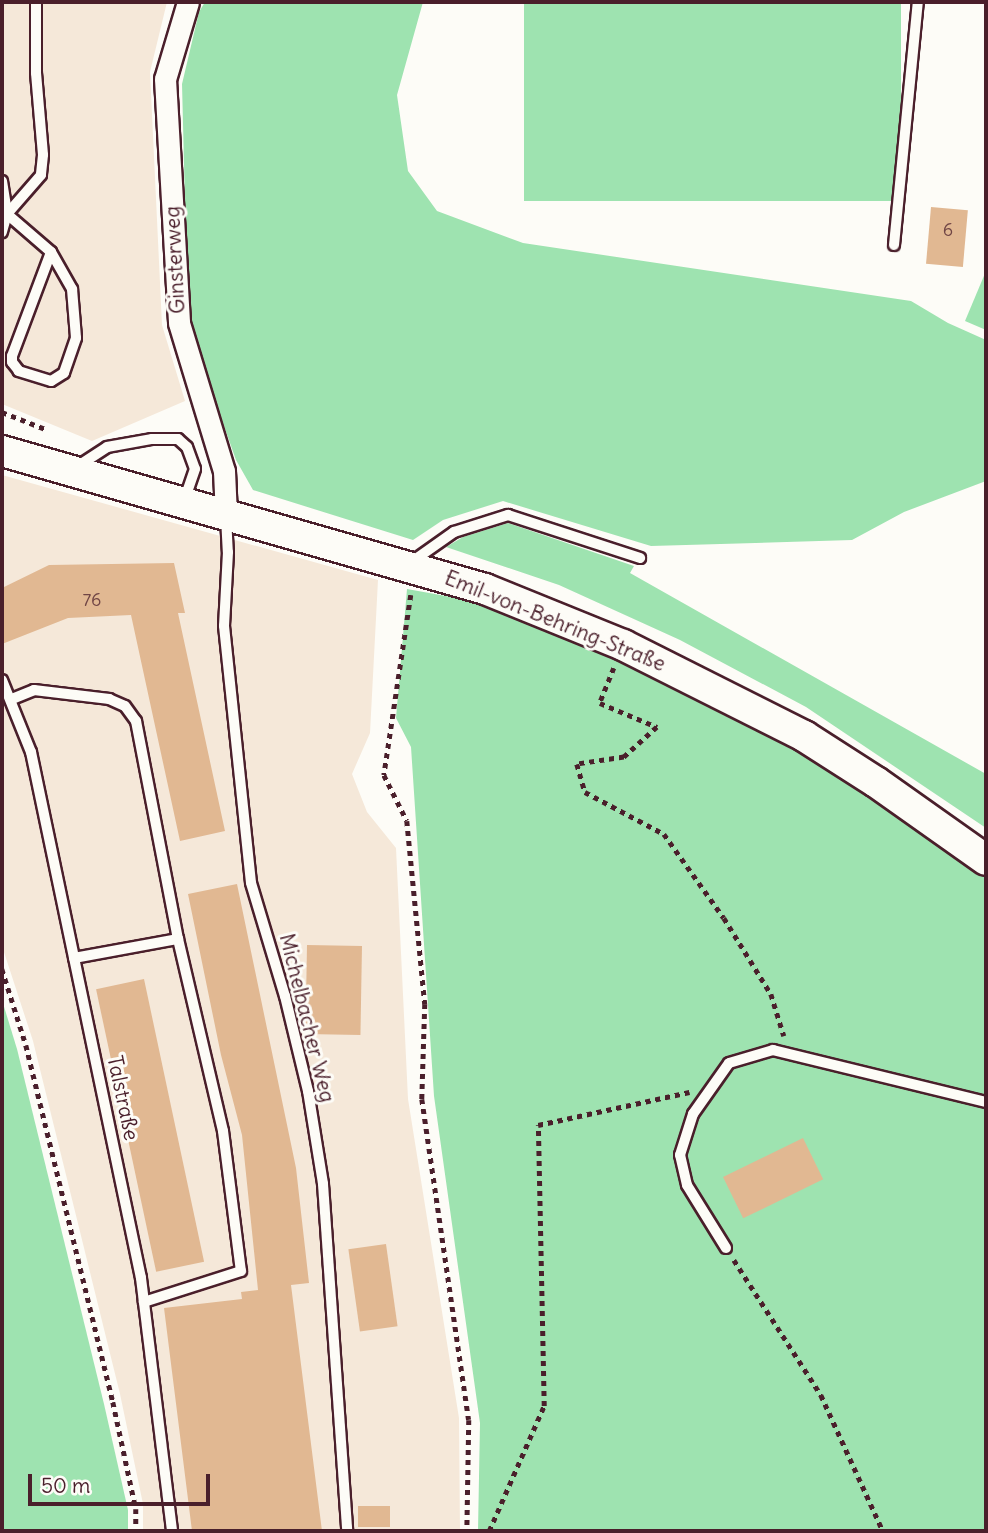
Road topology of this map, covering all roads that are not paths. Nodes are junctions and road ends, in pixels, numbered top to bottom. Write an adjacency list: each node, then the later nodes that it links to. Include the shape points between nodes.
1 (36, 2): 5 (lane, via 41,175)
2 (188, 2): 12 (street, Ginsterweg, via 165,79 179,323 224,471)
3 (918, 2): 7 (lane)
4 (2, 181): 5 (lane)
5 (7, 214): 6 (lane); 8 (lane)
6 (2, 232)
7 (894, 245)
8 (51, 252): 8 (lane, via 72,289 77,323 64,373 51,381 19,372 12,362)
9 (2, 451): 10 (main road, Emil-von-Behring-Straße)
10 (70, 472): 11 (main road, Emil-von-Behring-Straße); 11 (lane, via 107,447 178,439 187,447 195,469)
11 (184, 503): 12 (main road, Emil-von-Behring-Straße)
12 (226, 515): 14 (main road, Emil-von-Behring-Straße); 24 (lane, Michelbacher Weg, via 224,626 251,883 308,1091 323,1184)
13 (640, 558): 14 (lane, via 508,515 454,532)
14 (411, 566): 17 (main road, Emil-von-Behring-Straße, via 485,589 623,645 804,736)
15 (2, 680): 16 (lane, Talstraße)
16 (12, 699): 18 (lane, via 34,690 109,699 125,706 136,721); 19 (lane, Talstraße, via 31,752)
17 (986, 860)
18 (178, 939): 19 (lane); 22 (lane, via 223,1131 241,1271)
19 (74, 958): 22 (lane, Talstraße)
20 (986, 1102): 21 (lane, via 773,1050 729,1063 693,1114 680,1155 687,1185)
21 (726, 1248)
22 (144, 1302): 23 (lane, Talstraße)
23 (172, 1531)
24 (347, 1531)

